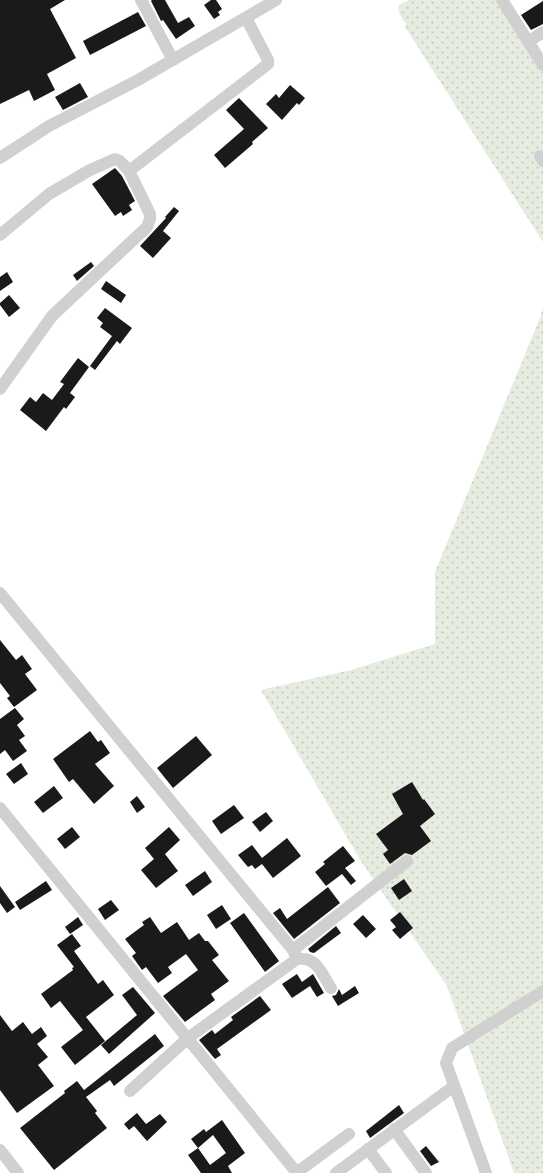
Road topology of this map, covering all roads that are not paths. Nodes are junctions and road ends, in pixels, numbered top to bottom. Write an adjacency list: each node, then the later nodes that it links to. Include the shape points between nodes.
1 (141, 0): 7 (street)
2 (276, 0): 4 (street)
3 (506, 2): 6 (street)
4 (246, 18): 7 (street); 10 (street, via 268,64)
5 (543, 32): 6 (street)
6 (528, 42): 8 (street)
7 (173, 60): 9 (street, via 49,126)
8 (543, 65)
9 (0, 158)
10 (129, 171): 11 (street, via 115,159 90,170 49,194); 12 (street, via 150,214 148,227 52,316)
11 (0, 235)
12 (0, 389)
13 (0, 593): 16 (street)
14 (0, 808): 19 (street)
15 (408, 862): 16 (street)
16 (295, 954): 17 (street, via 313,960); 19 (street)
17 (331, 988)
18 (543, 991): 20 (street, via 452,1048 446,1063)
19 (188, 1038): 21 (street); 28 (street)
20 (454, 1086): 22 (street); 31 (street)
21 (130, 1091)
22 (394, 1129): 24 (street); 30 (street)
23 (349, 1134): 28 (street)
24 (368, 1149): 26 (street); 29 (street)
25 (1, 1154): 27 (street)
26 (341, 1172)
27 (18, 1173)
28 (296, 1173)
29 (386, 1173)
30 (426, 1173)
31 (486, 1173)

